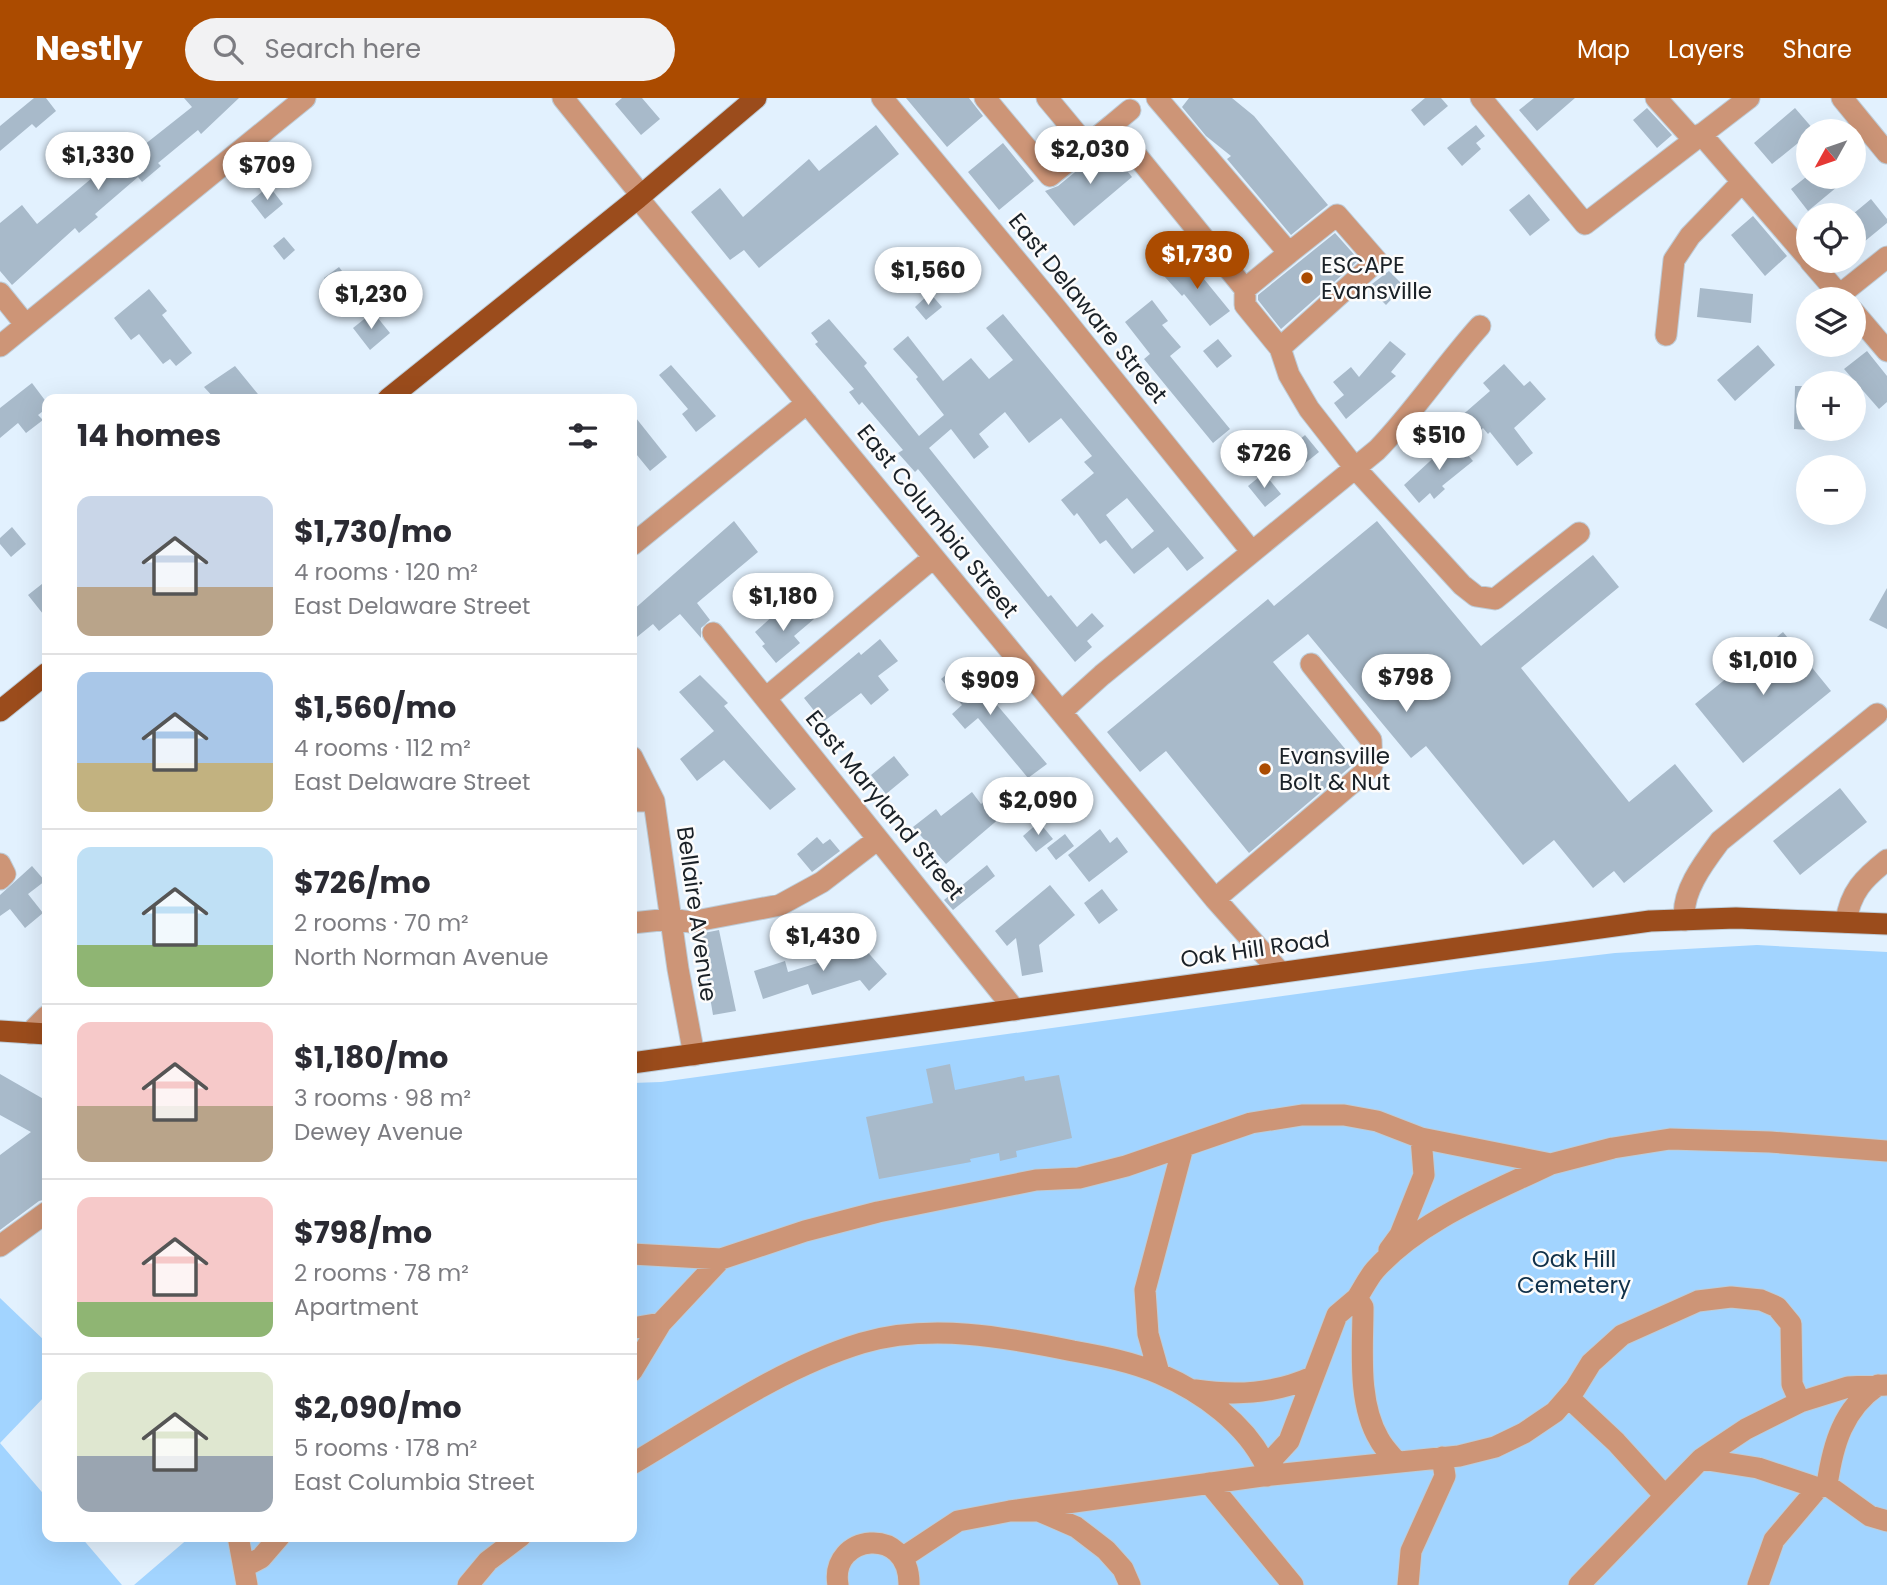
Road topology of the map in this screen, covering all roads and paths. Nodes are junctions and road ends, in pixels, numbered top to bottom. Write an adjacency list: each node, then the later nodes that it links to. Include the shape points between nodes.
1 (305, 98): 25 (street)
2 (563, 98): 18 (street, East Columbia Street)
3 (756, 98): 18 (main road)
4 (882, 98): 37 (street, East Delaware Street)
5 (985, 98): 15 (street, via 1049,176)
6 (1047, 98): 15 (street)
7 (1157, 98): 20 (street)
8 (1481, 98): 14 (street, via 1585,224)
9 (1656, 98): 14 (street)
10 (1749, 98): 14 (street)
11 (1842, 98): 16 (street)
12 (1131, 102): 13 (street)
13 (1112, 125): 15 (street); 23 (street)
14 (1697, 136): 17 (street)
15 (1087, 146)
16 (1887, 153)
17 (1742, 182): 19 (street); 28 (street, via 1690,236 1674,260)
18 (639, 196): 32 (main road); 33 (street, East Columbia Street)
19 (1796, 244)
20 (1289, 253): 23 (street); 30 (street, via 1338,215 1377,261)
21 (1887, 257): 22 (street)
22 (1850, 287)
23 (1245, 289): 30 (street, via 1245,305)
24 (0, 293): 25 (street)
25 (24, 324): 29 (street)
26 (1480, 326): 34 (street, via 1401,426)
27 (1866, 326): 31 (street)
28 (1666, 335)
29 (0, 346)
30 (1280, 348): 34 (street, via 1308,409)
31 (1887, 351)
32 (394, 394)
33 (807, 403): 36 (street); 38 (street, East Columbia Street)
34 (1354, 468): 35 (street, via 1476,596 1495,599 1507,592); 37 (street)
35 (1579, 533)
36 (637, 541)
37 (1252, 552): 44 (street)
38 (933, 558): 42 (street); 44 (street, East Columbia Street)
39 (713, 634): 42 (street, East Maryland Street)
40 (1311, 664): 53 (street, via 1371,740 1372,766)
41 (42, 677): 43 (main road)
42 (766, 697): 49 (street, East Maryland Street)
43 (0, 711)
44 (1061, 712): 53 (street, East Columbia Street)
45 (1877, 714): 55 (street, via 1720,841 1690,890)
46 (637, 767): 48 (street)
47 (637, 801): 48 (street, Bellaire Avenue)
48 (654, 801): 54 (street, Bellaire Avenue)
49 (878, 839): 54 (street, via 822,882 780,905 691,922); 60 (street, East Maryland Street)
50 (1887, 860): 57 (street, via 1855,889)
51 (0, 864): 52 (street, via 5,874)
52 (0, 879)
53 (1214, 899): 59 (street, East Columbia Street)
54 (670, 919): 56 (street); 63 (street, Bellaire Avenue)
55 (1685, 920): 57 (main road, Oak Hill Road); 59 (main road, Oak Hill Road, via 1549,933)
56 (637, 922)
57 (1846, 922): 58 (main road, Oak Hill Road)
58 (1887, 924)
59 (1280, 972): 60 (main road, Oak Hill Road)
60 (1015, 1010): 63 (main road, Oak Hill Road)
61 (0, 1031): 62 (main road)
62 (38, 1034)
63 (694, 1055): 64 (main road, Oak Hill Road)
64 (637, 1062)
65 (1421, 1138): 66 (street, via 1377,1121 1302,1115 1251,1123); 68 (street); 73 (street, via 1424,1175 1414,1205)
66 (1183, 1147): 72 (street, via 1079,1178 1036,1180 878,1212); 78 (street, via 1145,1290 1148,1334)
67 (1887, 1152): 68 (street, via 1670,1139)
68 (1551, 1164): 73 (street, via 1420,1233)
69 (42, 1216): 70 (street)
70 (0, 1247)
71 (637, 1254): 72 (street)
72 (721, 1259): 75 (street)
73 (1375, 1271): 74 (street)
74 (1357, 1298): 79 (street, via 1337,1315); 87 (street, via 1363,1307 1370,1415 1378,1438)
75 (661, 1323): 76 (street); 77 (street)
76 (637, 1327)
77 (637, 1363)
78 (1159, 1373): 81 (street); 86 (street, via 1021,1340 914,1334 863,1343 810,1363)
79 (1312, 1377): 81 (street, via 1289,1388 1255,1393); 88 (street, via 1289,1441)
80 (1882, 1385): 83 (street, via 1848,1387); 90 (street, via 1851,1409 1833,1448)
81 (1189, 1389): 88 (street, via 1237,1426 1258,1449)
82 (1568, 1397): 83 (street, via 1591,1363 1622,1335 1698,1301 1731,1297 1777,1307 1791,1324 1792,1384); 84 (street, via 1555,1412 1495,1447); 91 (street)
83 (1800, 1402): 85 (street, via 1746,1429)
84 (1443, 1457): 87 (street); 104 (street, via 1445,1476 1411,1551)
85 (1701, 1459): 90 (street, via 1758,1468); 91 (street)
86 (637, 1461)
87 (1396, 1461): 88 (street)
88 (1266, 1471): 89 (street)
89 (1209, 1483): 92 (street); 103 (street)
90 (1823, 1487): 93 (street, via 1870,1517); 106 (street, via 1774,1540)
91 (1665, 1496): 105 (street)
92 (1010, 1511): 97 (street, via 958,1521); 102 (street, via 1039,1511 1076,1527 1106,1550)
93 (1887, 1521)
94 (239, 1542): 98 (street)
95 (275, 1542): 98 (street)
96 (512, 1542): 100 (street)
97 (902, 1558): 99 (street, via 889,1546 866,1543 845,1556); 101 (street)
98 (246, 1576)
99 (835, 1579)
100 (468, 1585)
101 (909, 1585)
102 (1130, 1585)
103 (1293, 1585)
104 (1408, 1585)
105 (1579, 1585)
106 (1758, 1585)

